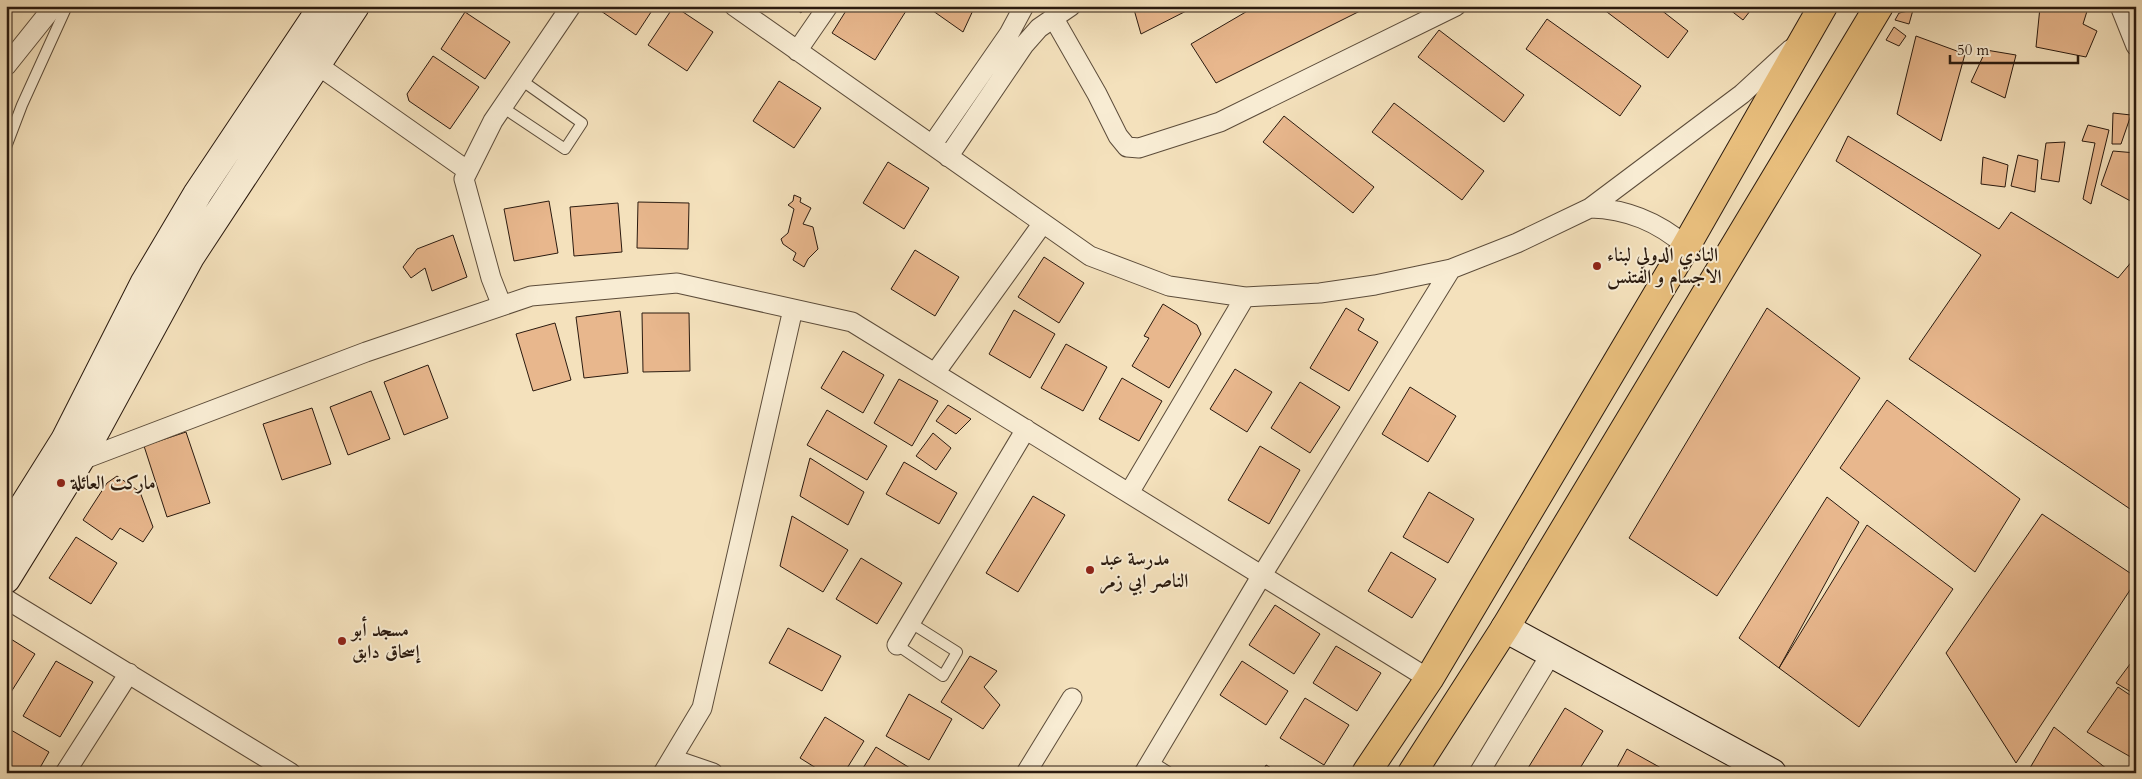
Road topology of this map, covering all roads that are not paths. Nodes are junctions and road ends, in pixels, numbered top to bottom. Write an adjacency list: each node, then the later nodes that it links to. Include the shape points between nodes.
1 (54, 6): 16 (street)
2 (67, 6): 25 (lane)
3 (323, 6): 39 (main road, via 193,201 144,284 64,440)
4 (355, 6): 20 (main road)
5 (571, 6): 22 (street)
6 (734, 6): 18 (street)
7 (828, 6): 18 (street)
8 (1024, 6): 24 (street, via 1009,34)
9 (1071, 6): 14 (street)
10 (1456, 6): 14 (street, via 1220,122 1139,148 1127,147 1118,136)
11 (1822, 6): 15 (main road)
12 (1879, 6): 44 (main road)
13 (2120, 6): 17 (street)
14 (1053, 17): 26 (street, via 1024,45)
15 (1805, 36): 28 (street, via 1742,94); 30 (main road)
16 (26, 42): 19 (lane); 21 (street)
17 (2136, 46)
18 (797, 51): 24 (street)
19 (6, 57)
20 (316, 64): 27 (street); 37 (main road, via 190,257)
21 (6, 66)
22 (520, 80): 23 (street); 23 (lane, via 582,123 565,149)
23 (502, 107): 27 (street)
24 (932, 146): 26 (street)
25 (6, 147)
26 (948, 157): 29 (street)
27 (468, 171): 33 (street, via 464,179 491,278)
28 (1590, 208): 30 (street, via 1634,214 1661,227); 31 (street, via 1517,243)
29 (1043, 223): 32 (street, via 1090,256 1169,286); 35 (street)
30 (1686, 246): 48 (main road)
31 (1451, 269): 32 (street, via 1320,293); 40 (street)
32 (1245, 297): 38 (street)
33 (502, 306): 34 (street, via 531,296 677,283); 37 (street, via 366,352)
34 (793, 309): 35 (street, via 852,322); 50 (street, via 702,708)
35 (935, 373): 36 (street)
36 (1026, 429): 38 (street); 43 (street)
37 (79, 460): 41 (main road)
38 (1129, 493): 40 (street)
39 (6, 534)
40 (1262, 575): 48 (street); 51 (street)
41 (6, 579)
42 (6, 599): 47 (street)
43 (911, 623): 45 (street); 45 (lane, via 957,652 943,676)
44 (1505, 628): 46 (main road); 58 (main road)
45 (897, 645)
46 (1551, 654): 59 (street); 60 (main road)
47 (129, 673): 52 (street); 53 (street)
48 (1429, 679): 57 (main road)
49 (1072, 698): 55 (street)
50 (668, 766): 54 (street)
51 (1147, 767): 56 (lane)
52 (65, 773)
53 (291, 773)
54 (713, 773)
55 (1026, 773)
56 (1170, 773)
57 (1366, 773)
58 (1412, 773)
59 (1479, 773)
60 (1772, 773)

